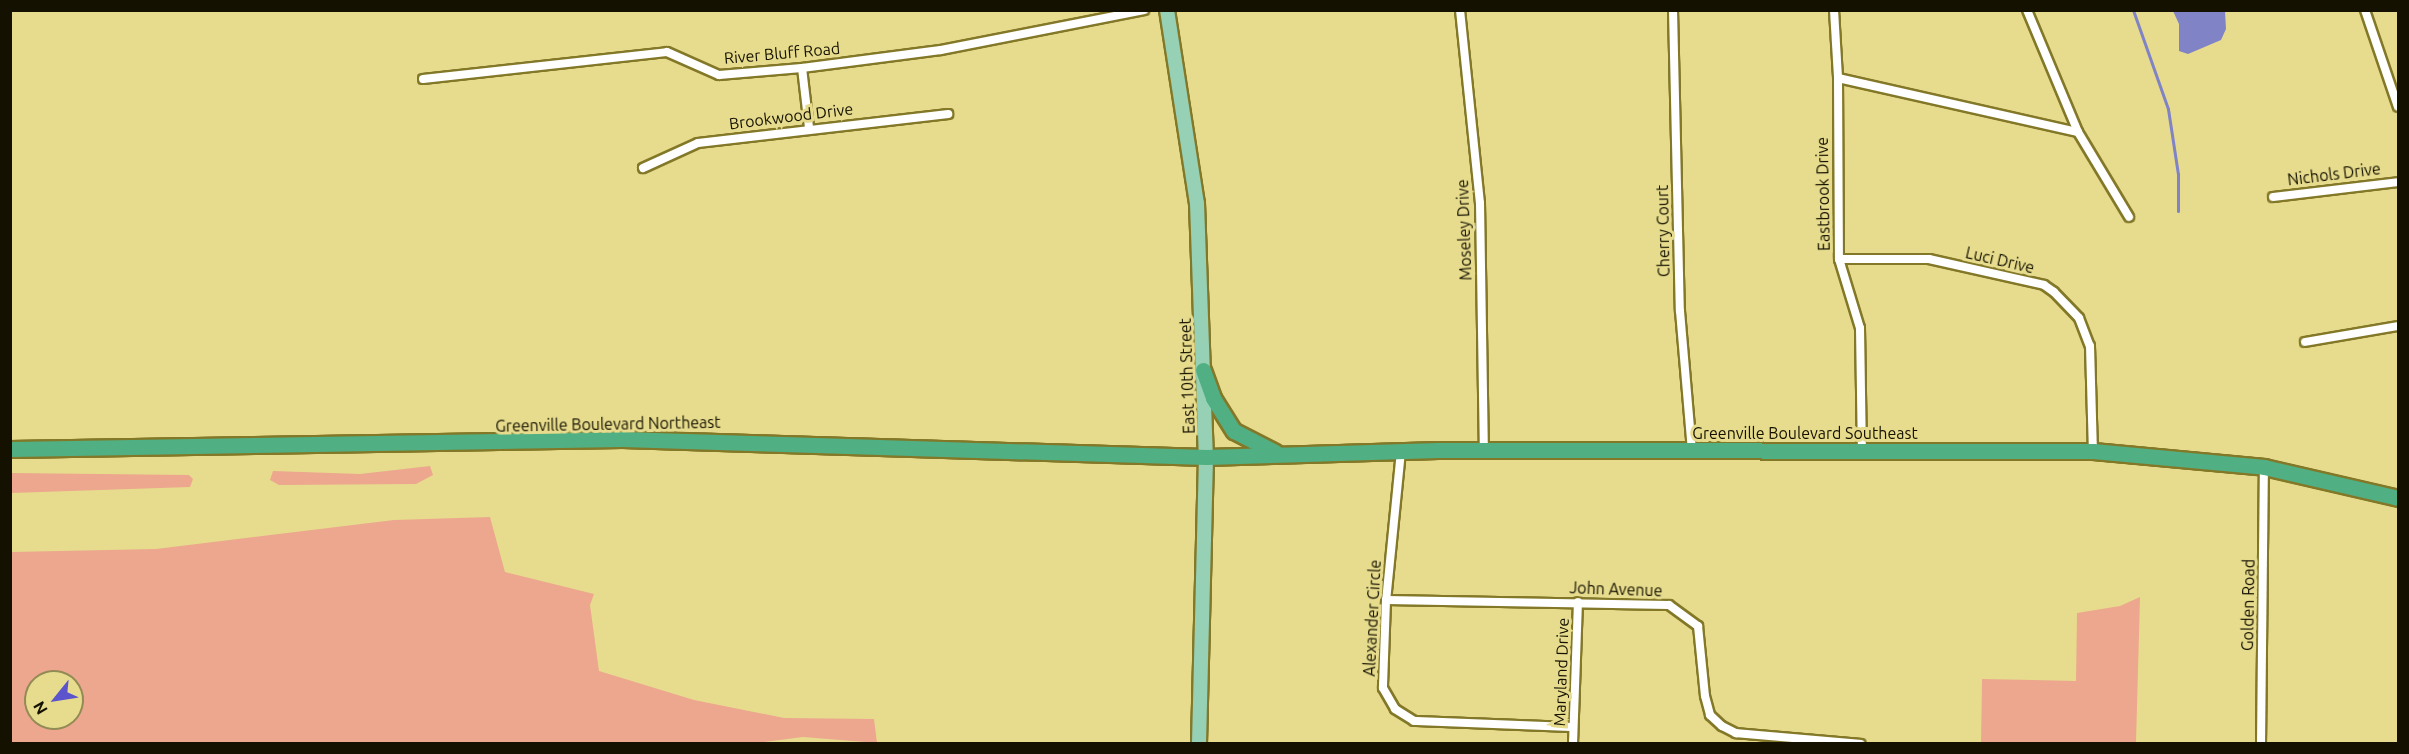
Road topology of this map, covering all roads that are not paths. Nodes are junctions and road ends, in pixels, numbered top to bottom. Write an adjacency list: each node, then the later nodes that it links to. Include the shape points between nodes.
1 (1144, 10): 8 (street, River Bluff Road, via 941,50)
2 (1167, 10): 23 (main road, East 10th Street, via 1197,203)
3 (1460, 10): 25 (street, Moseley Drive, via 1480,203)
4 (1673, 10): 27 (street, Cherry Court, via 1680,310)
5 (1834, 10): 9 (street, Eastbrook Drive)
6 (2027, 10): 15 (street)
7 (2365, 10): 11 (street)
8 (801, 68): 10 (street, River Bluff Road, via 719,75 667,52); 14 (street)
9 (1838, 78): 15 (street); 20 (street, Eastbrook Drive)
10 (423, 79)
11 (2396, 92): 12 (street)
12 (2398, 107)
13 (948, 114): 14 (street, Brookwood Drive)
14 (809, 128): 16 (street, Brookwood Drive, via 698,142)
15 (2078, 132): 19 (street)
16 (643, 168)
17 (2398, 182): 18 (street, Nichols Drive)
18 (2273, 197)
19 (2129, 217)
20 (1839, 259): 28 (street, Eastbrook Drive, via 1860,328); 29 (street, Luci Drive, via 1929,259 2044,285 2054,292 2079,318 2090,346)
21 (2398, 326): 22 (street)
22 (2305, 342)
23 (1203, 370): 30 (highway, via 1213,398 1234,431); 31 (main road, East 10th Street)
24 (10, 449): 31 (highway, Greenville Boulevard Northeast, via 717,440)
25 (1484, 450): 26 (highway, Greenville Boulevard Southeast); 27 (highway, Greenville Boulevard Southeast)
26 (1401, 451): 30 (highway, Greenville Boulevard Southeast); 34 (street, Alexander Circle)
27 (1692, 451): 28 (highway, Greenville Boulevard Southeast)
28 (1862, 451): 29 (highway, Greenville Boulevard Southeast)
29 (2093, 451): 32 (highway, Greenville Boulevard Southeast)
30 (1280, 454): 31 (highway, Greenville Boulevard Southeast)
31 (1206, 457): 37 (main road, East 10th Street)
32 (2264, 467): 33 (highway, Greenville Boulevard Southeast); 40 (street, Golden Road)
33 (2398, 498)
34 (1386, 600): 35 (street, John Avenue); 36 (street, Alexander Circle, via 1383,688 1395,709 1414,721)
35 (1578, 602): 36 (street, Maryland Drive); 39 (street, John Avenue, via 1669,605 1685,613 1698,626 1702,637 1710,715 1729,730)
36 (1573, 727): 38 (street, Maryland Drive)
37 (1199, 744)
38 (1573, 744)
39 (1861, 744)
40 (2261, 744)

